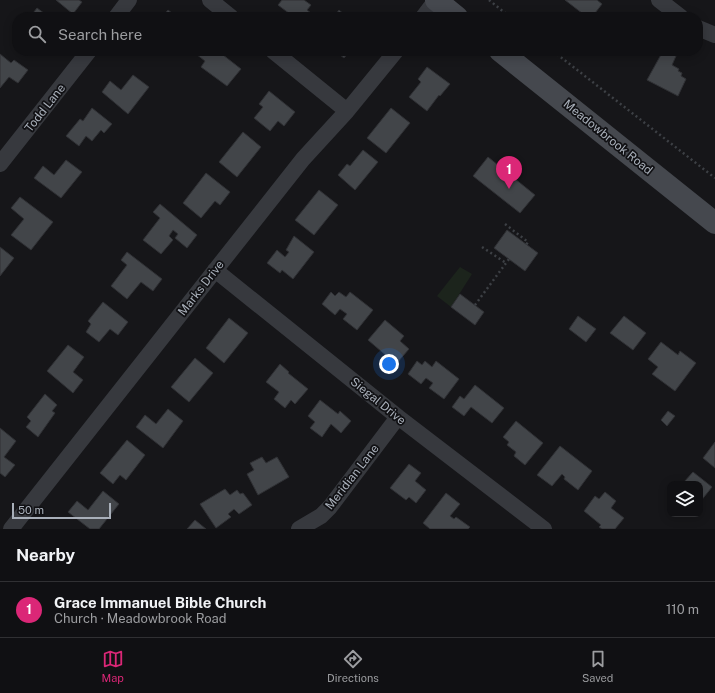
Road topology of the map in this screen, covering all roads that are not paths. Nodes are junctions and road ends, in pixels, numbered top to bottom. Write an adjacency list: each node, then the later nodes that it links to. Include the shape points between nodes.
1 (129, 0): 5 (street)
2 (210, 0): 6 (street)
3 (436, 0): 7 (street); 8 (street)
4 (659, 0): 9 (street)
5 (120, 12)
6 (225, 12)
7 (426, 12)
8 (451, 12)
9 (675, 12)
10 (703, 30): 11 (street)
11 (715, 35)
12 (85, 56): 17 (street, Todd Lane)
13 (279, 56): 16 (street)
14 (392, 56): 16 (street, Marks Drive)
15 (506, 56): 18 (street, Meadowbrook Road)
16 (347, 111): 19 (street, Marks Drive, via 303,159)
17 (0, 164)
18 (715, 223)
19 (215, 270): 20 (street, Siegal Drive); 21 (street, Marks Drive)
20 (398, 417): 22 (street, Meridian Lane, via 330,506 321,516); 23 (street, Siegal Drive)
21 (11, 529)
22 (299, 529)
23 (544, 529)

